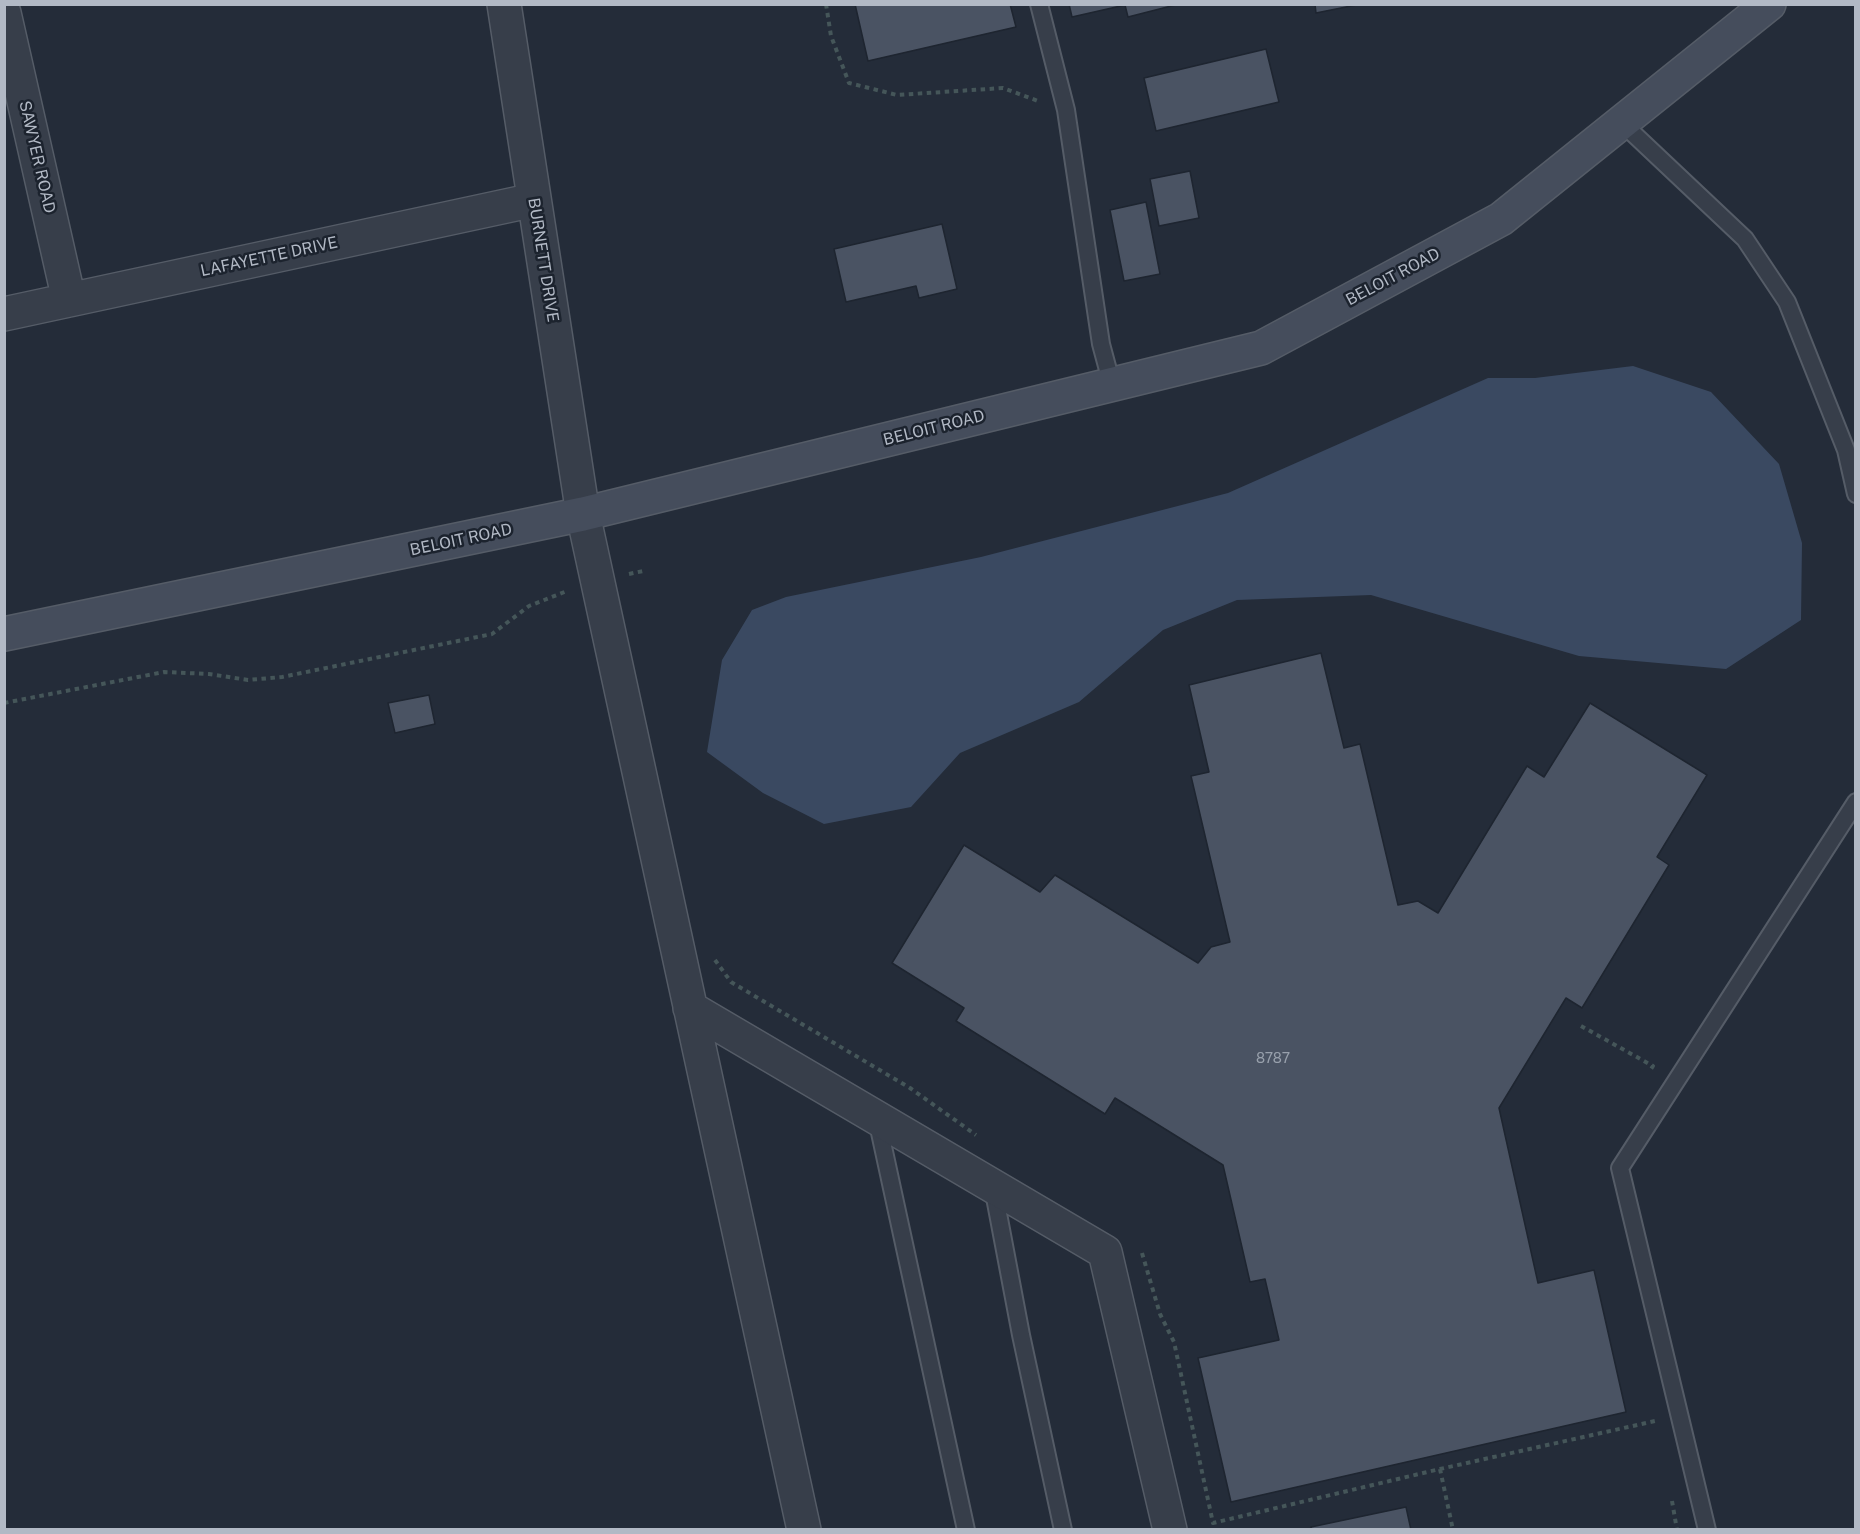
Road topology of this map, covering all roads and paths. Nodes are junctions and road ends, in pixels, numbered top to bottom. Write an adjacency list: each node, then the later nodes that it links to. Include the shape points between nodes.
1 (504, 4): 8 (street, BURNETT DRIVE)
2 (826, 4): 6 (path, via 831,36 849,82 897,95 1003,88)
3 (1039, 4): 6 (lane)
4 (1769, 4): 7 (main road, BELOIT ROAD)
5 (4, 13): 9 (street, SAWYER ROAD)
6 (1066, 110): 11 (lane, via 1101,344)
7 (1622, 122): 11 (main road, BELOIT ROAD, via 1501,219 1261,348); 12 (lane, via 1745,239 1786,302 1846,450)
8 (534, 200): 9 (street, LAFAYETTE DRIVE); 13 (street, BURNETT DRIVE)
9 (69, 300): 10 (street, LAFAYETTE DRIVE)
10 (4, 314)
11 (1112, 385): 13 (main road, BELOIT ROAD)
12 (1856, 494)
13 (583, 514): 15 (street, BURNETT DRIVE); 16 (main road, BELOIT ROAD)
14 (643, 571): 15 (path)
15 (597, 579): 17 (path, via 529,606 492,634 282,677 248,680 164,672); 19 (street, BURNETT DRIVE)
16 (4, 634)
17 (4, 703)
18 (1856, 802): 28 (lane, via 1620,1168)
19 (690, 1008): 20 (street); 23 (street, BURNETT DRIVE)
20 (876, 1118): 21 (street); 24 (lane)
21 (993, 1186): 25 (lane); 26 (street, via 1105,1252)
22 (1655, 1421): 27 (path, via 1440,1469)
23 (804, 1530)
24 (966, 1530)
25 (1063, 1530)
26 (1170, 1530)
27 (1453, 1530)
28 (1707, 1530)

